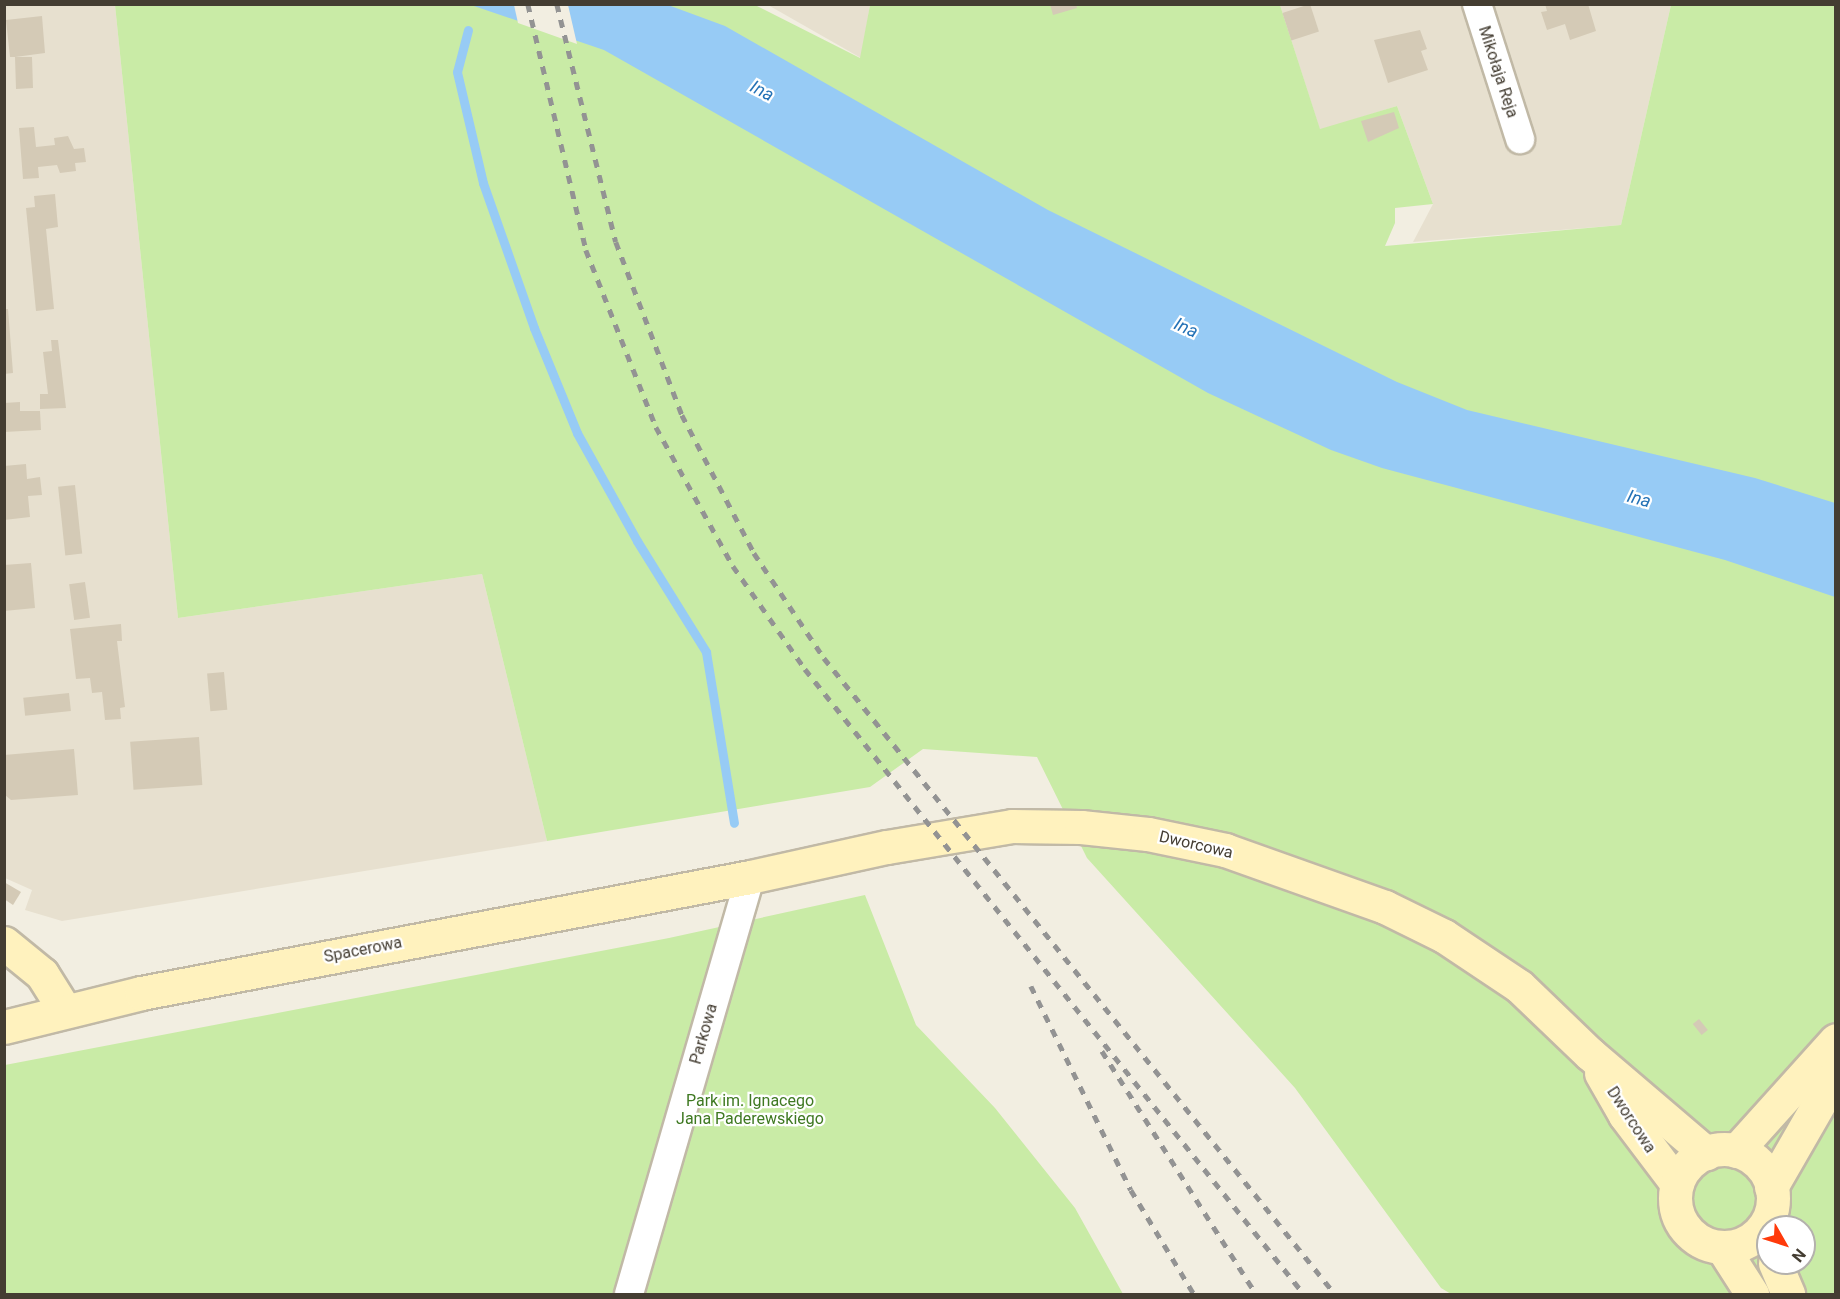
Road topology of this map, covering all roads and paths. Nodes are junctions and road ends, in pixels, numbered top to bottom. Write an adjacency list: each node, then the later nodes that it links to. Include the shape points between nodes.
1 (1477, 4): 2 (street, Mikołaja Reja)
2 (1520, 139)
3 (750, 877): 5 (street, Spacerowa); 8 (street, Dworcowa, via 887,847 1012,826 1081,827 1148,834 1226,850 1374,903 1444,936 1519,986); 17 (street, Parkowa)
4 (4, 942): 5 (street, via 42,974)
5 (64, 1009): 6 (street, Spacerowa)
6 (4, 1026)
7 (1836, 1040): 10 (street)
8 (1590, 1054): 10 (street, Dworcowa); 11 (street, Dworcowa, via 1625,1115)
9 (1836, 1074): 12 (street)
10 (1721, 1152): 11 (street, via 1688,1166); 12 (street, via 1758,1164)
11 (1677, 1184): 15 (street, via 1677,1214 1684,1227 1694,1238)
12 (1771, 1186): 13 (street)
13 (1769, 1215)
14 (1756, 1239): 15 (street)
15 (1722, 1247): 18 (street)
16 (1780, 1275): 19 (street)
17 (629, 1294)
18 (1752, 1294)
19 (1788, 1294)

